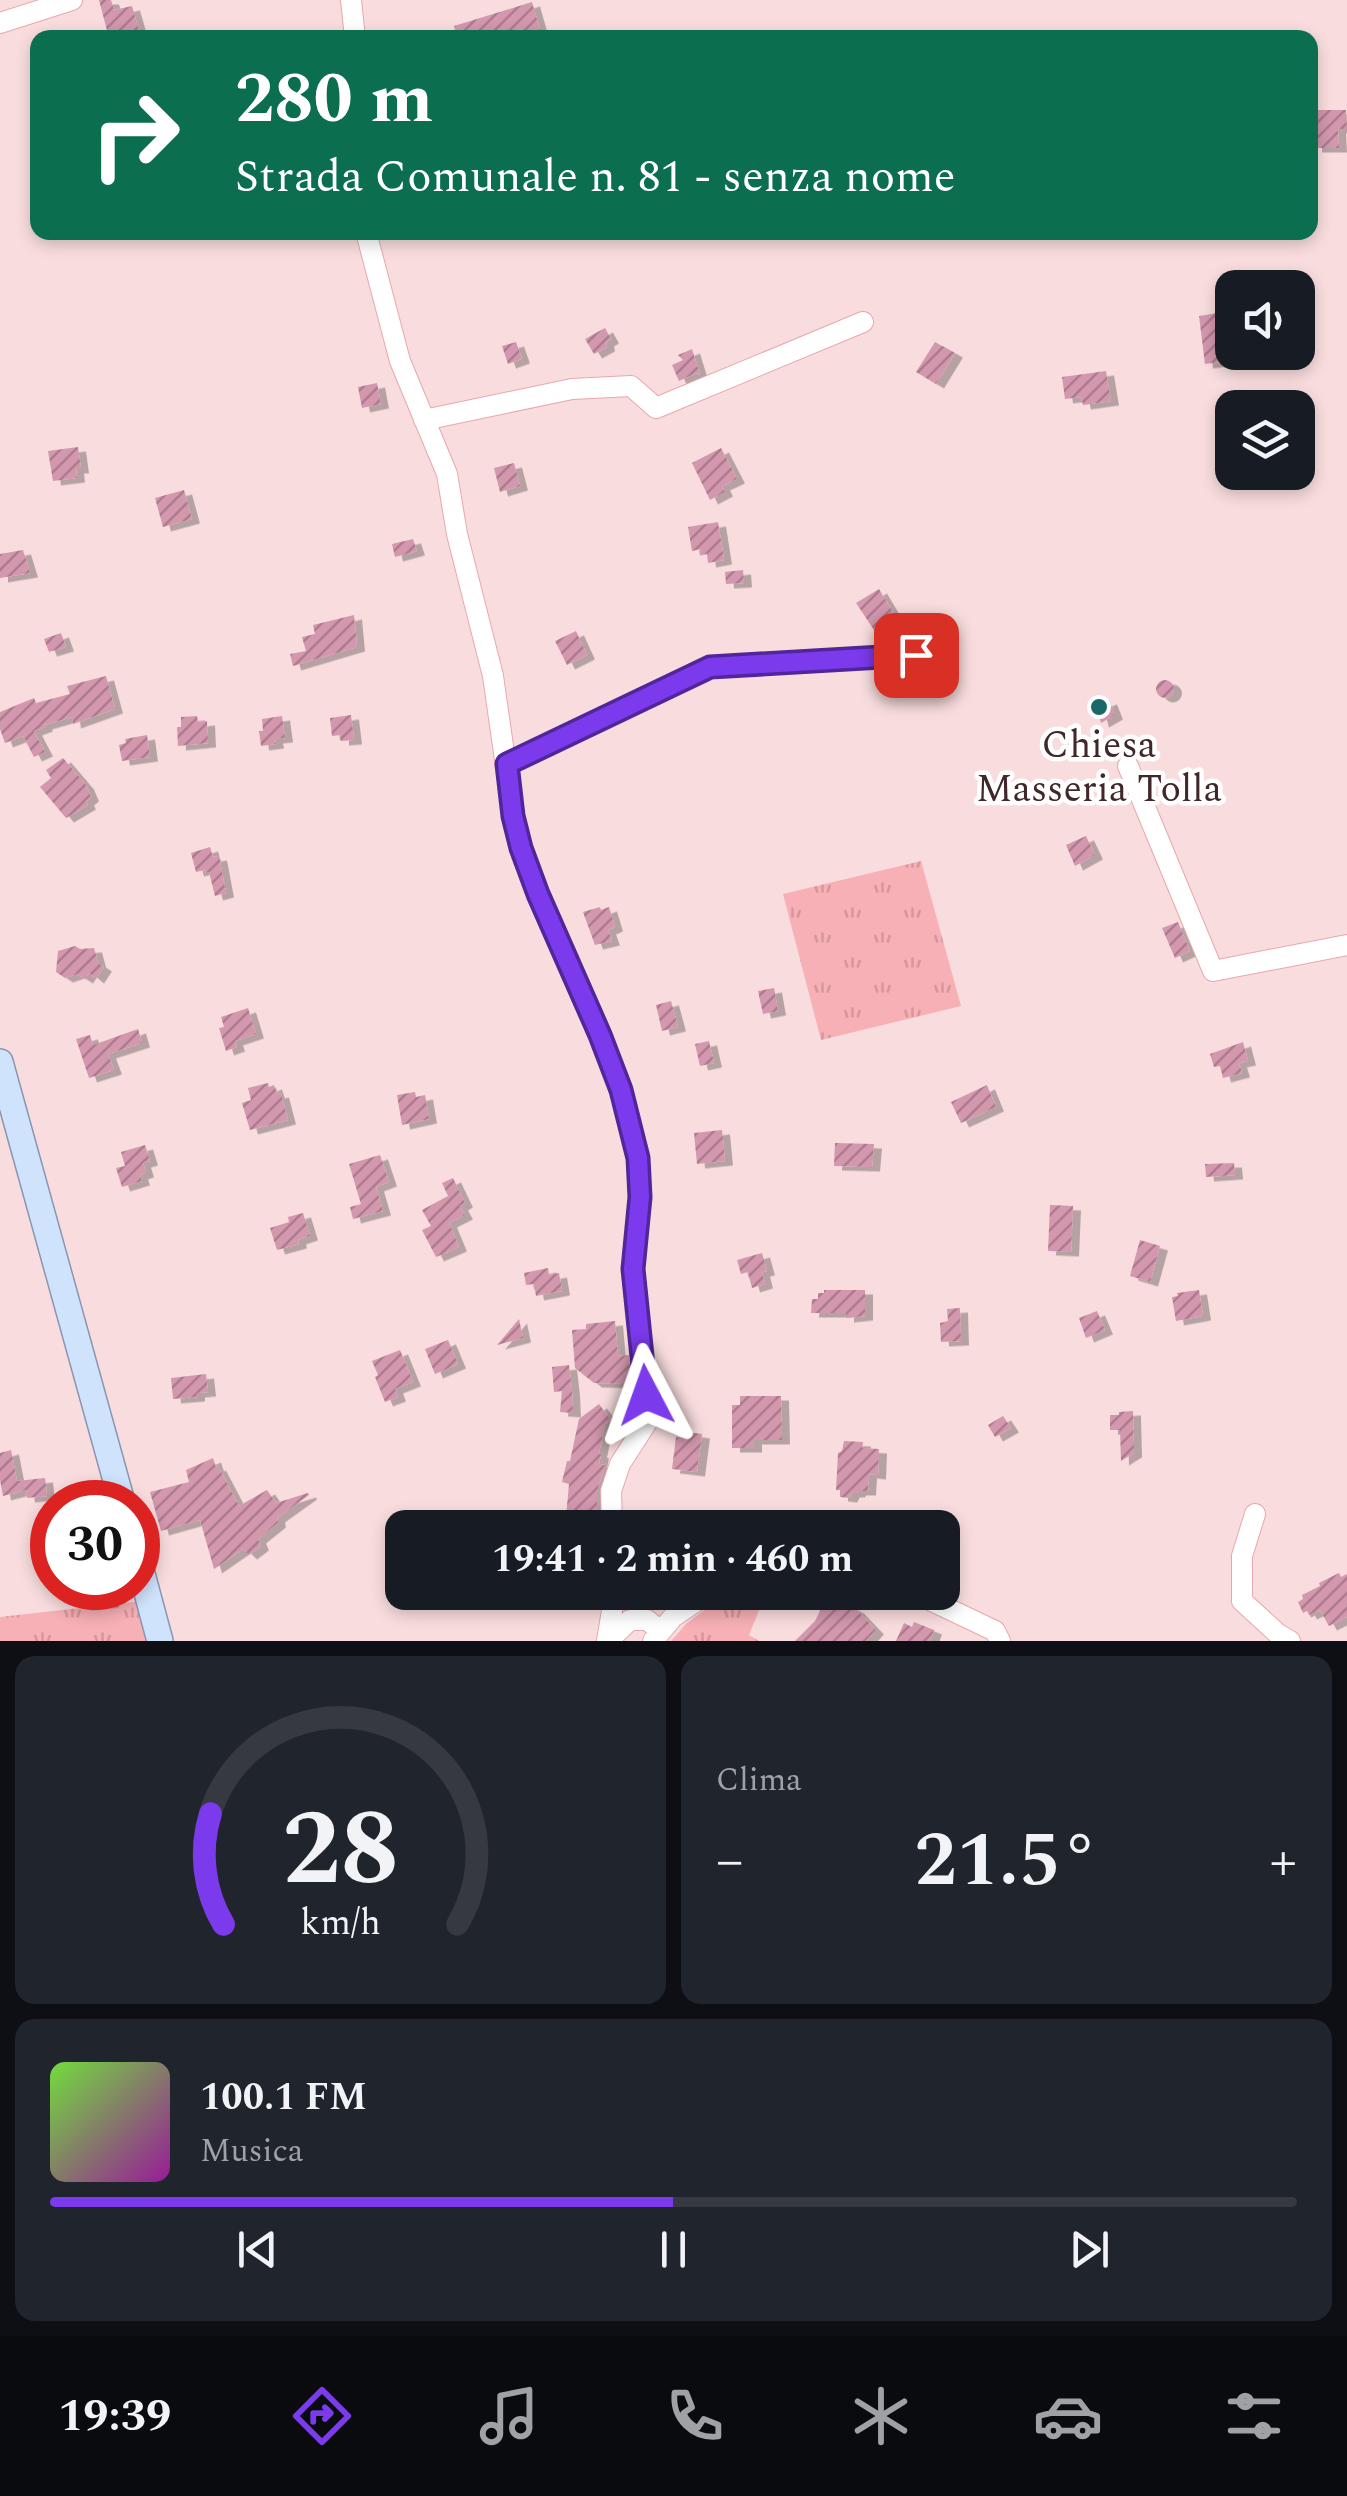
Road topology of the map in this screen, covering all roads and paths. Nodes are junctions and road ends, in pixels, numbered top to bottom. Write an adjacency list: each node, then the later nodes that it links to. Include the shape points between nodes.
1 (72, 0): 3 (street)
2 (351, 0): 4 (street)
3 (0, 24)
4 (354, 30)
5 (368, 240): 7 (street, via 400,361)
6 (863, 322): 7 (street, via 656,408 631,386 572,389)
7 (424, 420): 9 (street, via 447,474)
8 (916, 655): 9 (street, via 710,667)
9 (507, 764): 14 (street, via 521,848 621,1090 638,1158 633,1269 647,1422 620,1464)
10 (1128, 766): 11 (street, via 1213,971)
11 (1347, 945)
12 (0, 1062): 13 (main road)
13 (116, 1480)
14 (612, 1510)
15 (1255, 1514): 24 (street, via 1242,1556 1242,1601)
16 (152, 1610): 21 (main road)
17 (612, 1610): 22 (street)
18 (682, 1610): 20 (street)
19 (950, 1610): 23 (street)
20 (657, 1636): 22 (street, via 647,1620 630,1620)
21 (160, 1641)
22 (608, 1641)
23 (1000, 1641)
24 (1290, 1641)

